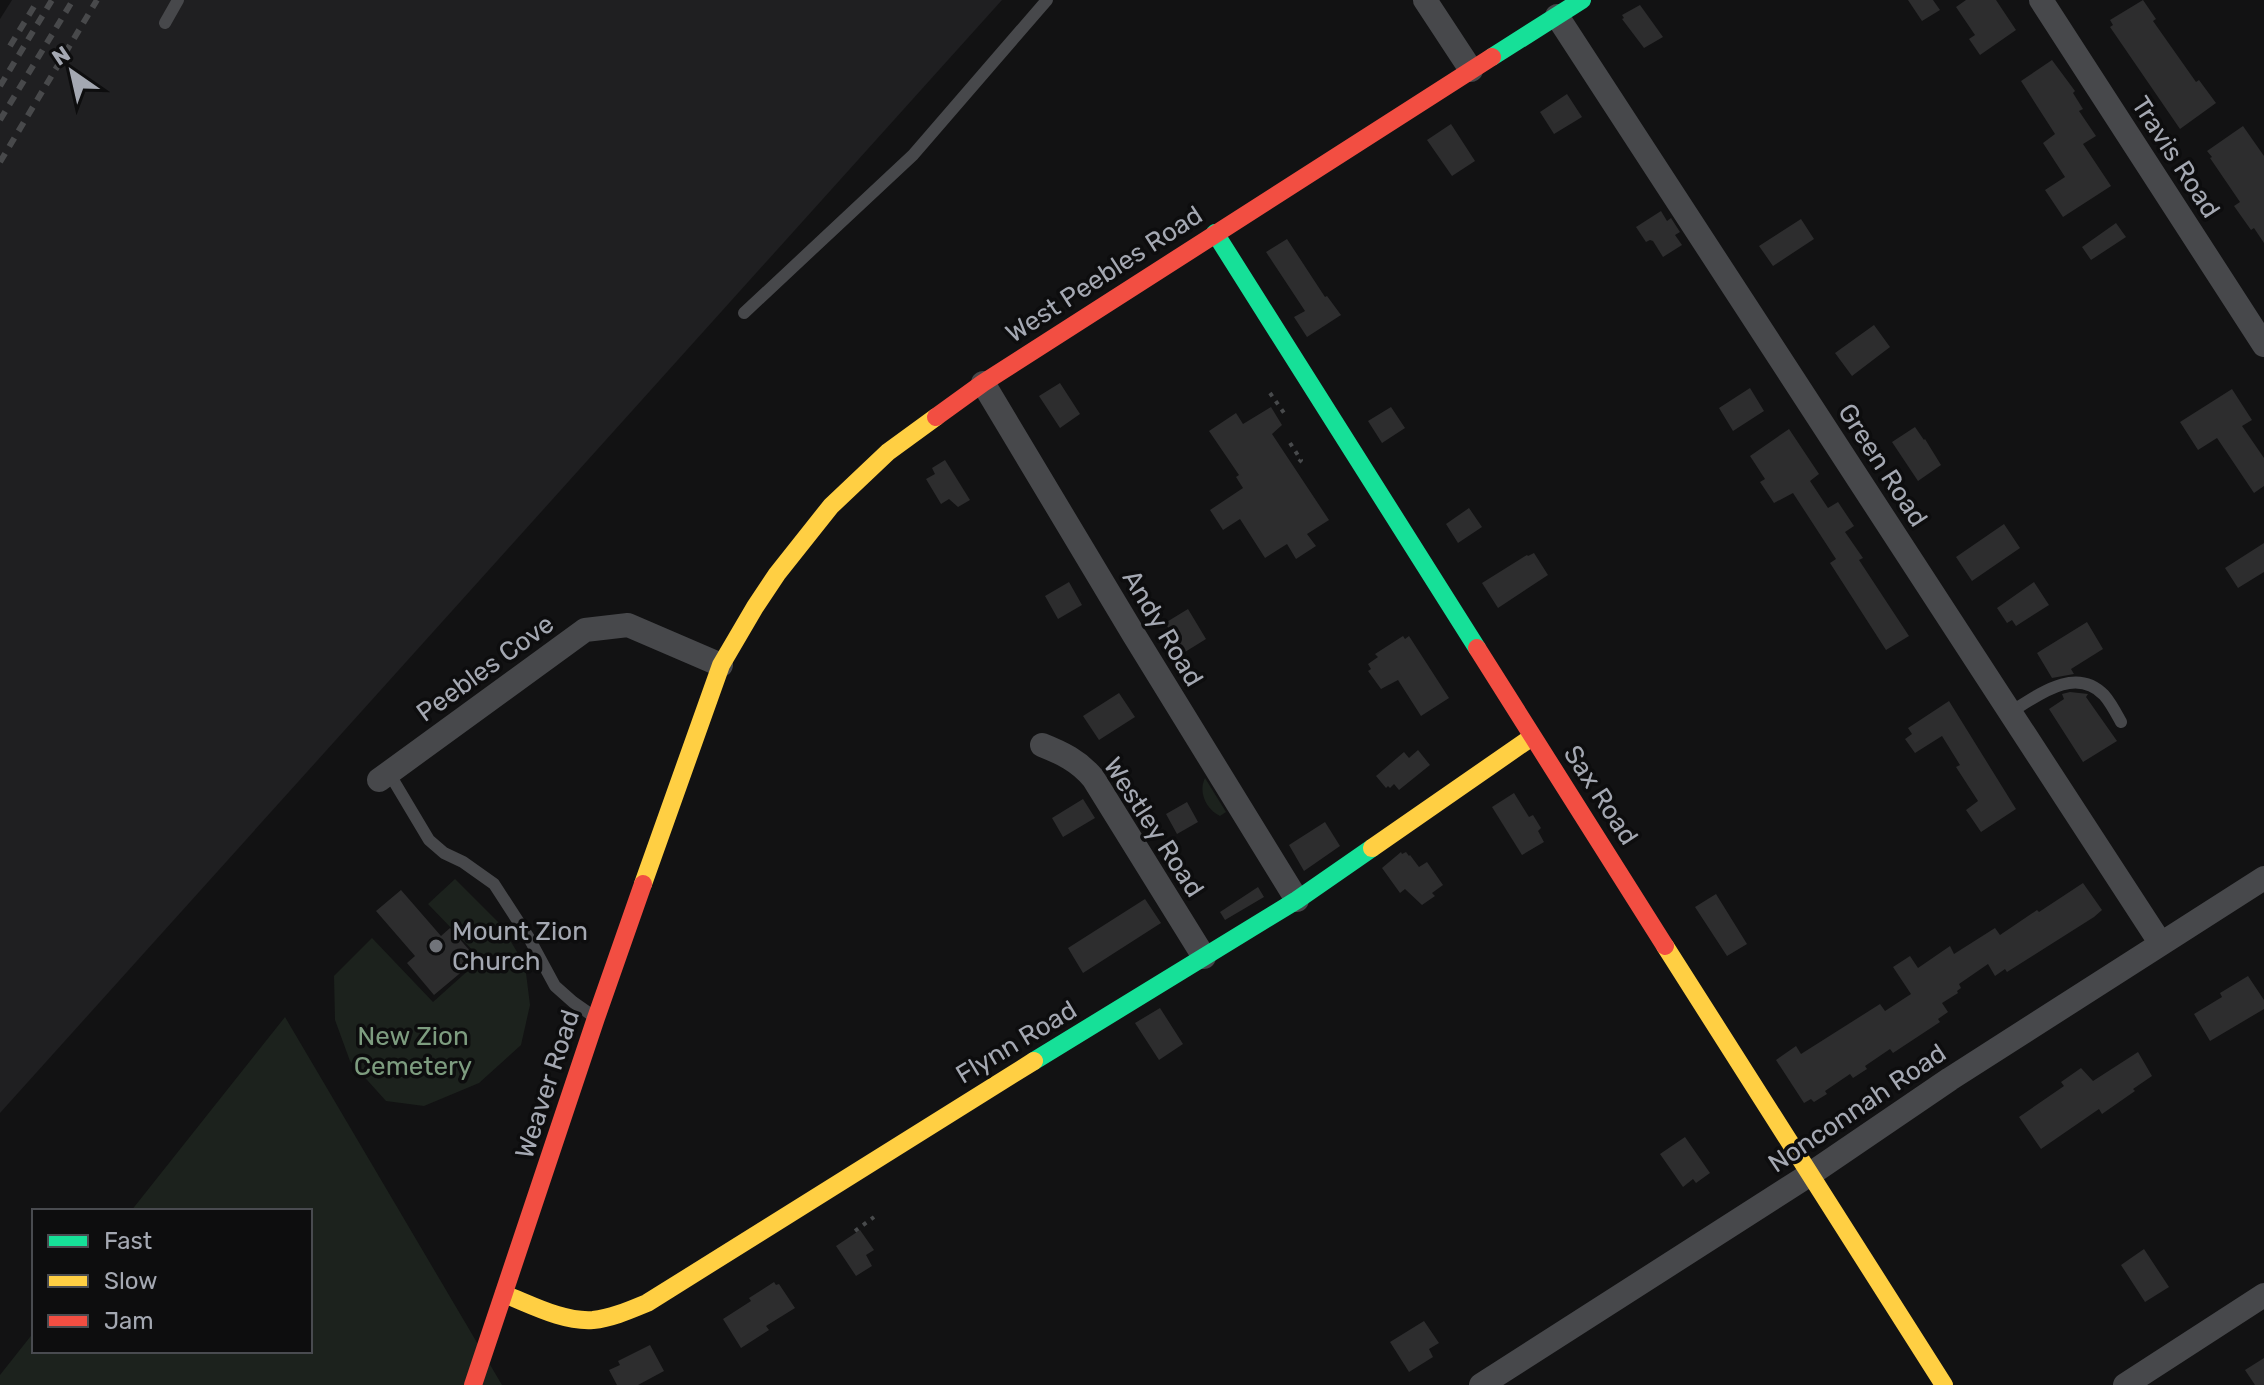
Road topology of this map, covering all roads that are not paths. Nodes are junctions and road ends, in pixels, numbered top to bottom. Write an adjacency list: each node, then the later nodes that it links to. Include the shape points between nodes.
1 (178, 0): 7 (lane)
2 (1047, 0): 10 (lane, via 913,155)
3 (1425, 0): 8 (street)
4 (1582, 0): 6 (street, West Peebles Road)
5 (2041, 0): 11 (street, Travis Road)
6 (1557, 16): 8 (street, West Peebles Road); 14 (street, Green Road)
7 (165, 23)
8 (1471, 70): 9 (street, West Peebles Road)
9 (1215, 233): 12 (street, West Peebles Road); 16 (street, Sax Road)
10 (744, 313)
11 (2264, 345)
12 (983, 383): 13 (street, West Peebles Road, via 888,452 831,506 777,574); 20 (street, Andy Road)
13 (721, 665): 18 (street, Peebles Cove, via 628,625 585,630); 23 (street, Weaver Road)
14 (2009, 713): 15 (lane, via 2069,681 2104,694); 21 (street, Green Road)
15 (2121, 722)
16 (1532, 737): 20 (street, Flynn Road); 24 (street, Sax Road)
17 (1042, 745): 22 (street, Westley Road, via 1067,756 1093,778)
18 (384, 776): 23 (lane, via 429,840 494,884 555,986)
19 (2264, 878): 21 (street, Nonconnah Road)
20 (1297, 900): 22 (street, Flynn Road)
21 (2161, 944): 24 (street, Nonconnah Road)
22 (1204, 957): 25 (street, Flynn Road, via 647,1303 589,1320)
23 (596, 1018): 25 (street, Weaver Road)
24 (1809, 1175): 28 (street, Nonconnah Road); 29 (street, Sax Road)
25 (504, 1294): 27 (street, Weaver Road)
26 (2264, 1295): 30 (street)
27 (473, 1385)
28 (1481, 1385)
29 (1944, 1385)
30 (2125, 1385)

